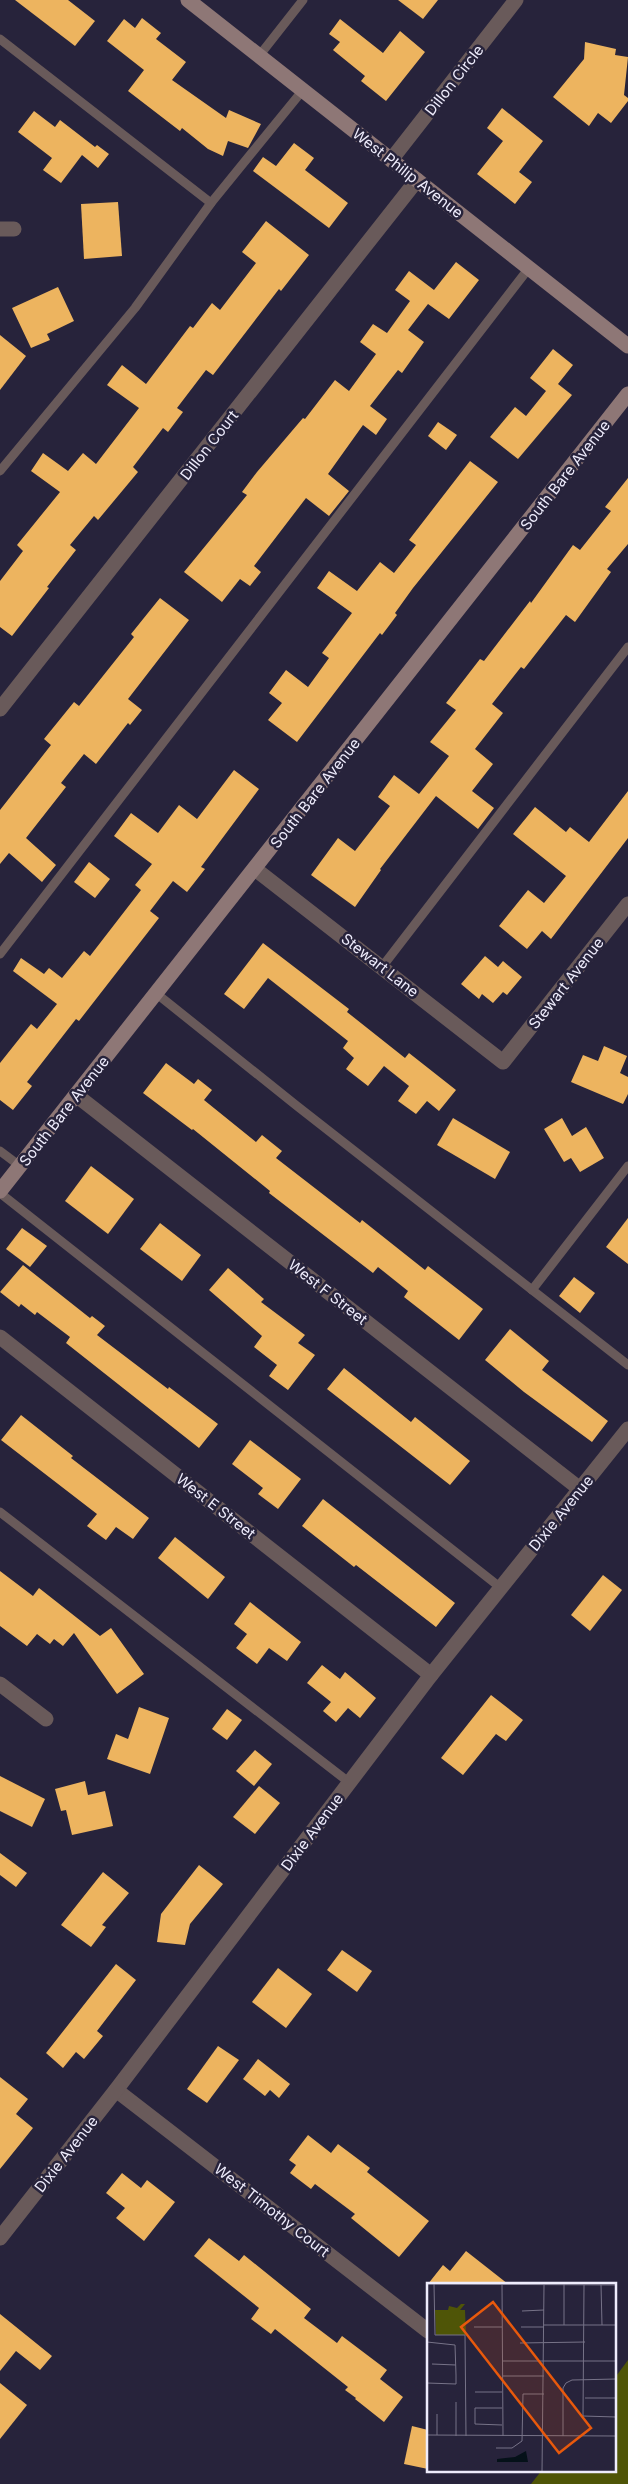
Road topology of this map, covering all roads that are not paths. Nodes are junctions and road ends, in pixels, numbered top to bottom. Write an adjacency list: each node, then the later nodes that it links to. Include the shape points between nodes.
1 (188, 0): 5 (street, West Philip Avenue)
2 (303, 0): 5 (lane)
3 (516, 0): 7 (street, Dillon Circle)
4 (0, 39): 9 (lane)
5 (259, 56): 6 (street, West Philip Avenue)
6 (303, 90): 7 (street, West Philip Avenue); 9 (lane)
7 (391, 160): 8 (street, West Philip Avenue)
8 (417, 180): 10 (street, West Philip Avenue); 15 (street, Dillon Court)
9 (211, 204): 13 (lane, via 135,308)
10 (529, 268): 11 (street, West Philip Avenue); 18 (lane)
11 (628, 346)
12 (628, 394): 16 (street, South Bare Avenue)
13 (0, 471)
14 (628, 647): 19 (lane)
15 (0, 709)
16 (255, 869): 19 (street, Stewart Lane); 20 (street, South Bare Avenue)
17 (628, 904): 21 (street, Stewart Avenue)
18 (0, 954)
19 (382, 967): 21 (street, Stewart Lane)
20 (157, 994): 22 (street, South Bare Avenue); 27 (lane)
21 (503, 1062)
22 (76, 1095): 24 (street, South Bare Avenue); 31 (street, West F Street)
23 (0, 1151): 24 (lane)
24 (20, 1166): 26 (street, South Bare Avenue)
25 (628, 1166): 27 (lane)
26 (0, 1192): 33 (lane)
27 (532, 1290): 29 (lane)
28 (0, 1337): 34 (street, West E Street)
29 (628, 1365)
30 (628, 1429): 31 (street, Dixie Avenue)
31 (580, 1489): 33 (street, Dixie Avenue)
32 (0, 1512): 37 (lane)
33 (501, 1588): 34 (street, Dixie Avenue)
34 (431, 1675): 37 (street, Dixie Avenue)
35 (0, 1684): 36 (street)
36 (46, 1720)
37 (350, 1783): 38 (street, Dixie Avenue)
38 (116, 2090): 39 (street, Dixie Avenue); 40 (street, West Timothy Court)
39 (0, 2238)
40 (427, 2330)

